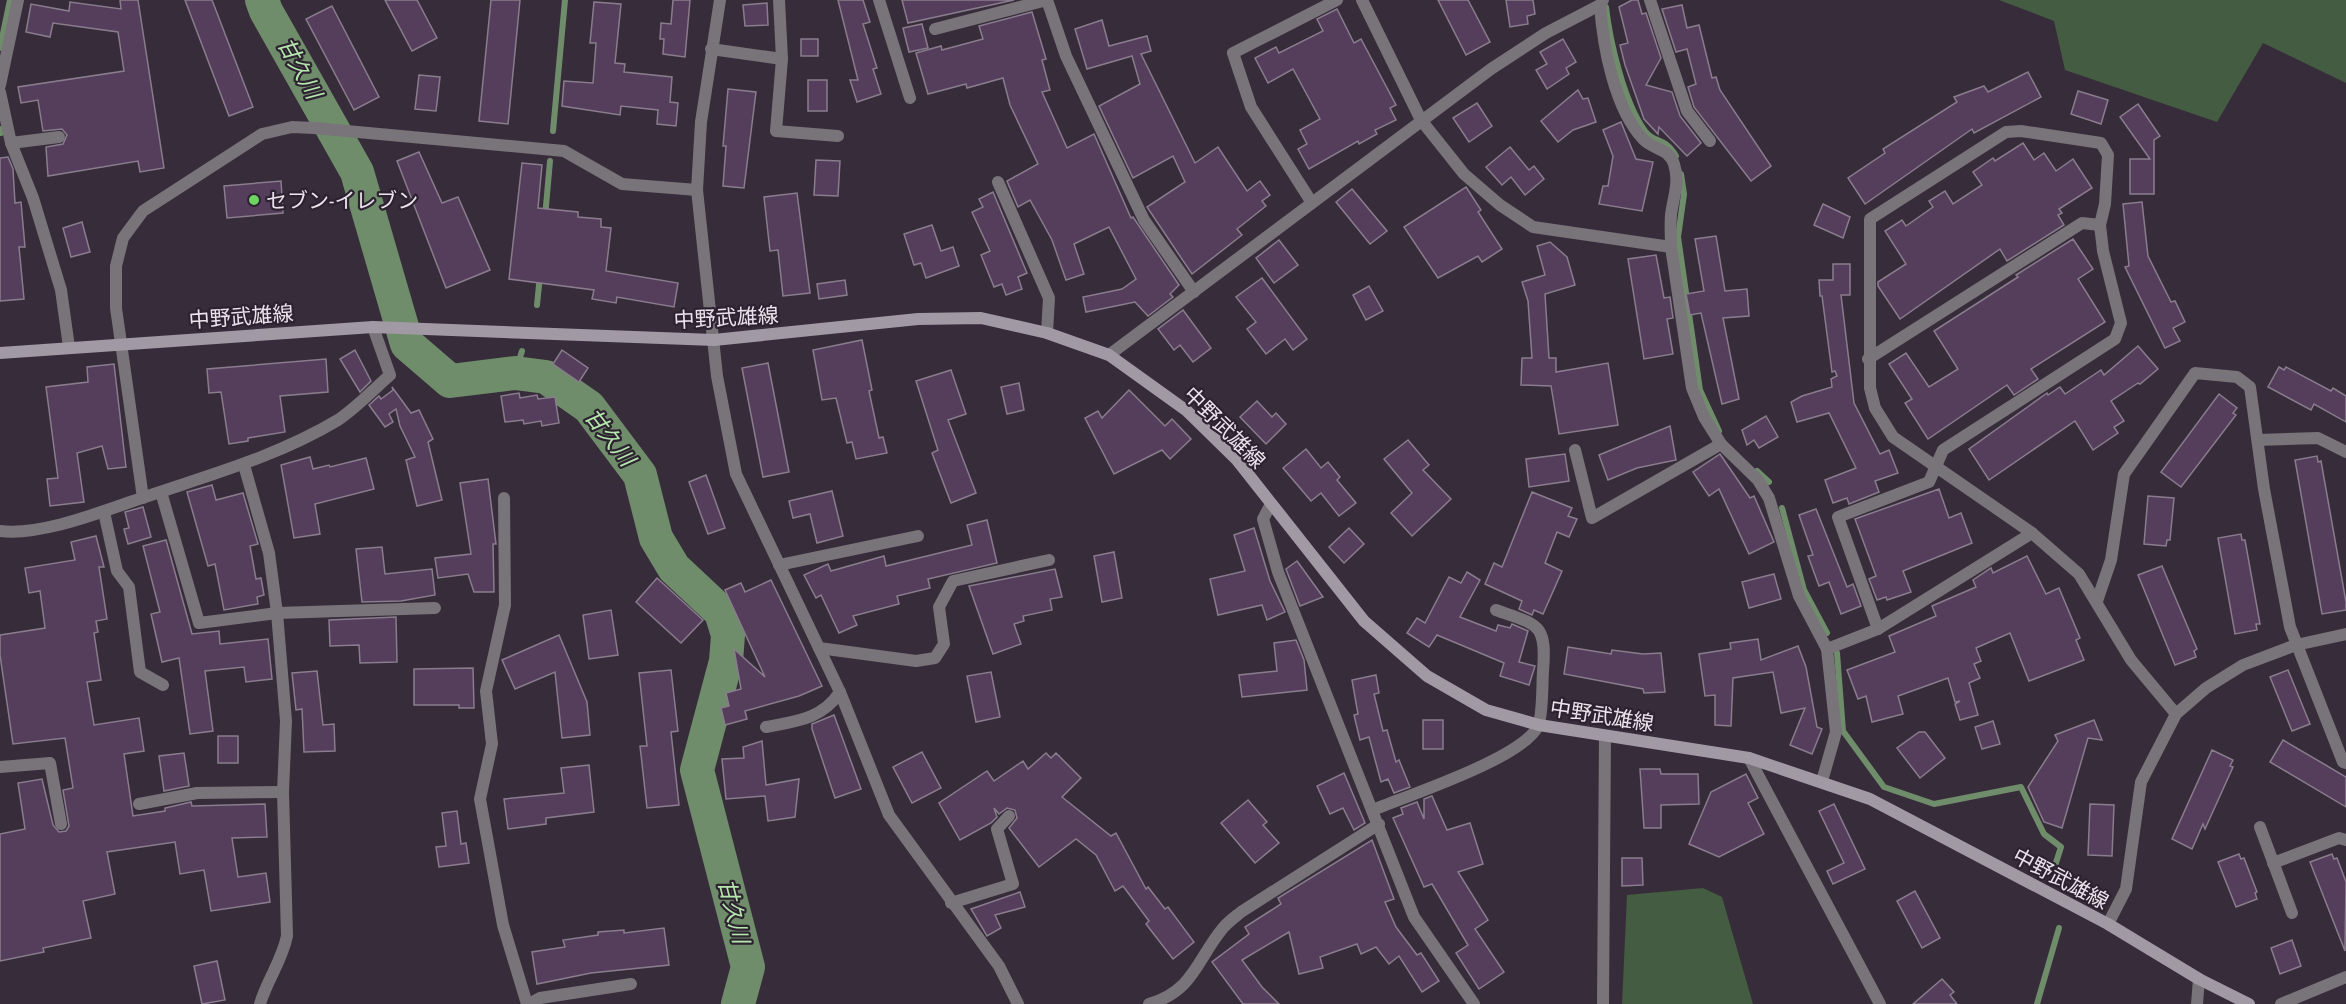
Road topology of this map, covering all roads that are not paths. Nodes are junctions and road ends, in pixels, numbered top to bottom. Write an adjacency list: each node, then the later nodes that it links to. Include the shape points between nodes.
1 (18, 0): 13 (street)
2 (720, 0): 11 (street)
3 (779, 0): 12 (street)
4 (879, 0): 15 (street)
5 (1047, 0): 10 (street); 26 (street, via 1066,56 1144,219)
6 (1337, 0): 23 (street, via 1233,52 1251,107)
7 (1362, 0): 16 (street)
8 (1650, 0): 19 (street, via 1687,111)
9 (1601, 2): 16 (street, via 1546,33); 25 (street, via 1603,45 1634,126 1645,141 1667,152 1674,164 1677,184)
10 (935, 28)
11 (711, 49): 12 (street); 22 (street)
12 (783, 59): 17 (street, via 776,131)
13 (0, 85)
14 (0, 92): 20 (street)
15 (910, 98)
16 (1421, 120): 23 (street); 25 (street, via 1464,174 1533,227)
17 (838, 136)
18 (59, 137): 20 (street)
19 (1710, 141)
20 (11, 143): 31 (street, via 33,198 61,290)
21 (998, 182): 28 (street, via 1049,298)
22 (697, 190): 29 (street); 30 (street, via 622,184 564,150 292,126 262,134 143,211 123,238 116,266 116,308)
23 (1312, 203): 26 (street)
24 (2100, 225): 34 (street, via 2082,223); 34 (street, via 2108,155 2101,143 2006,132 1870,219); 40 (street, via 2121,323 2115,339 1943,450)
25 (1671, 247): 36 (street, via 1692,388)
26 (1194, 292): 33 (street)
27 (373, 327): 29 (main road, 中野武雄線); 30 (main road, 中野武雄線); 39 (street, via 390,375 340,418 295,444)
28 (1047, 333): 29 (main road, 中野武雄線, via 981,318 918,319); 33 (main road, 中野武雄線)
29 (714, 340): 50 (street, via 736,474)
30 (123, 343): 31 (main road, 中野武雄線); 42 (street)
31 (69, 347): 32 (main road, 中野武雄線)
32 (0, 353)
33 (1109, 355): 44 (main road, 中野武雄線, via 1188,411 1237,460)
34 (1868, 359): 40 (street, via 1875,408 1893,437)
35 (2258, 440): 38 (street, via 2318,438); 51 (street, via 2250,387 2237,377 2195,373 2124,474 2111,560); 57 (street, via 2264,489)
36 (1721, 444): 37 (street, via 1592,518); 59 (street, via 1758,480 1769,498 1799,596)
37 (1575, 450)
38 (2346, 452)
39 (244, 465): 41 (street); 54 (street, via 269,553)
40 (1937, 465): 47 (street); 55 (street, via 1929,482 1838,518)
41 (161, 492): 42 (street); 54 (street, via 199,623)
42 (142, 498): 45 (street)
43 (504, 498): 86 (street, via 505,604 486,691 492,744 480,800 503,925)
44 (1271, 504): 63 (main road, 中野武雄線, via 1364,621 1427,676 1486,710); 72 (street, via 1263,519 1278,572)
45 (104, 512): 46 (street, via 56,525); 60 (street, via 117,571 129,587 140,672)
46 (0, 531)
47 (2032, 533): 51 (street, via 2079,574); 55 (street)
48 (918, 536): 50 (street)
49 (1049, 560): 58 (street, via 953,581 939,607 944,644 935,658 916,661)
50 (779, 566): 58 (street)
51 (2097, 601): 62 (street, via 2131,660)
52 (435, 608): 54 (street)
53 (1496, 610): 63 (street, via 1535,624 1545,642)
54 (277, 613): 70 (street, via 286,721)
55 (1878, 629): 59 (street)
56 (2346, 634): 57 (street)
57 (2296, 645): 62 (street, via 2244,665 2206,688); 67 (street)
58 (819, 648): 61 (street)
59 (1827, 649): 69 (street, via 1836,732)
60 (163, 685)
61 (840, 692): 64 (street, via 830,707 801,721); 79 (street, via 889,815)
62 (2176, 714): 81 (street, via 2141,782 2126,889)
63 (1539, 725): 65 (main road, 中野武雄線); 72 (street, via 1523,744 1500,757)
64 (766, 727)
65 (1605, 736): 66 (main road, 中野武雄線); 90 (street)
66 (1749, 758): 69 (main road, 中野武雄線); 91 (street)
67 (2346, 763)
68 (0, 767): 74 (street, via 50,763)
69 (1822, 781): 81 (main road, 中野武雄線, via 1870,799)
70 (283, 792): 71 (street, via 196,793); 85 (street, via 287,936 282,957)
71 (139, 804)
72 (1374, 810): 75 (street)
73 (1009, 816): 79 (street, via 997,829 1013,884)
74 (61, 824)
75 (1379, 824): 88 (street, via 1241,912 1223,928 1181,988); 89 (street, via 1414,917)
76 (2260, 827): 78 (street)
77 (2346, 840): 78 (street, via 2339,838)
78 (2273, 863): 80 (street)
79 (951, 903): 87 (street, via 999,966)
80 (2292, 913)
81 (2108, 924): 83 (main road, 中野武雄線)
82 (2346, 977): 94 (street)
83 (2199, 979): 92 (street); 93 (main road, 中野武雄線)
84 (631, 984): 86 (street, via 540,998)
85 (260, 1004)
86 (528, 1004)
87 (1018, 1004)
88 (1149, 1004)
89 (1474, 1004)
90 (1602, 1004)
91 (1880, 1004)
92 (2197, 1004)
93 (2249, 1004)
94 (2281, 1004)

